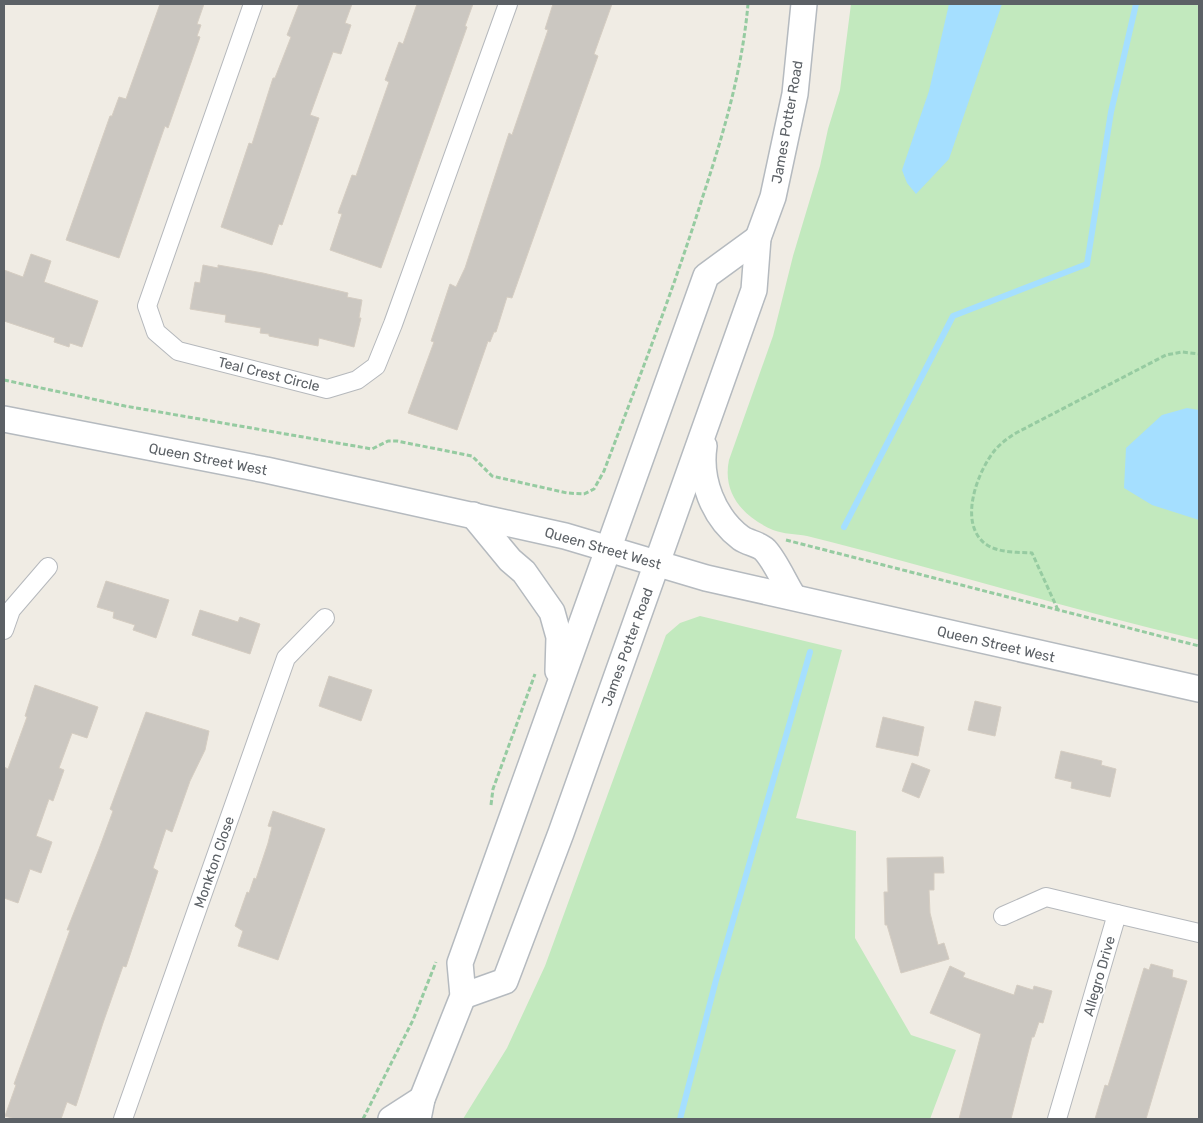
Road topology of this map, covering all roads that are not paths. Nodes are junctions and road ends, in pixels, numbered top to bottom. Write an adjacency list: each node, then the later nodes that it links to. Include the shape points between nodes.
1 (253, 4): 2 (street, Teal Crest Circle, via 147,306 156,332 178,351 327,388 357,380 376,366 394,324)
2 (508, 4)
3 (804, 4): 4 (main road, James Potter Road, via 795,94 784,151 773,197)
4 (758, 238): 5 (main road, James Potter Road, via 754,290); 8 (main road, via 706,276)
5 (709, 416): 9 (main road, James Potter Road); 11 (main road, via 702,469 706,487 733,531 764,550)
6 (4, 419): 7 (main road, Queen Street West, via 266,470)
7 (473, 515): 8 (main road, Queen Street West); 15 (main road, via 524,572 552,612 559,637 559,664)
8 (608, 548): 9 (main road, Queen Street West); 15 (main road)
9 (657, 563): 11 (main road, Queen Street West, via 706,578); 19 (main road, James Potter Road, via 558,842 505,980)
10 (48, 567): 13 (street, via 11,610)
11 (793, 596): 14 (main road, Queen Street West)
12 (325, 618): 21 (street, Monkton Close, via 286,658)
13 (4, 630)
14 (1199, 689)
15 (552, 709): 19 (main road, via 460,963)
16 (1117, 914): 17 (street, via 1046,897); 18 (street); 23 (street, Allegro Drive)
17 (1003, 916)
18 (1199, 933)
19 (463, 996): 20 (main road)
20 (420, 1109): 22 (main road)
21 (123, 1119)
22 (391, 1119)
23 (1057, 1119)

